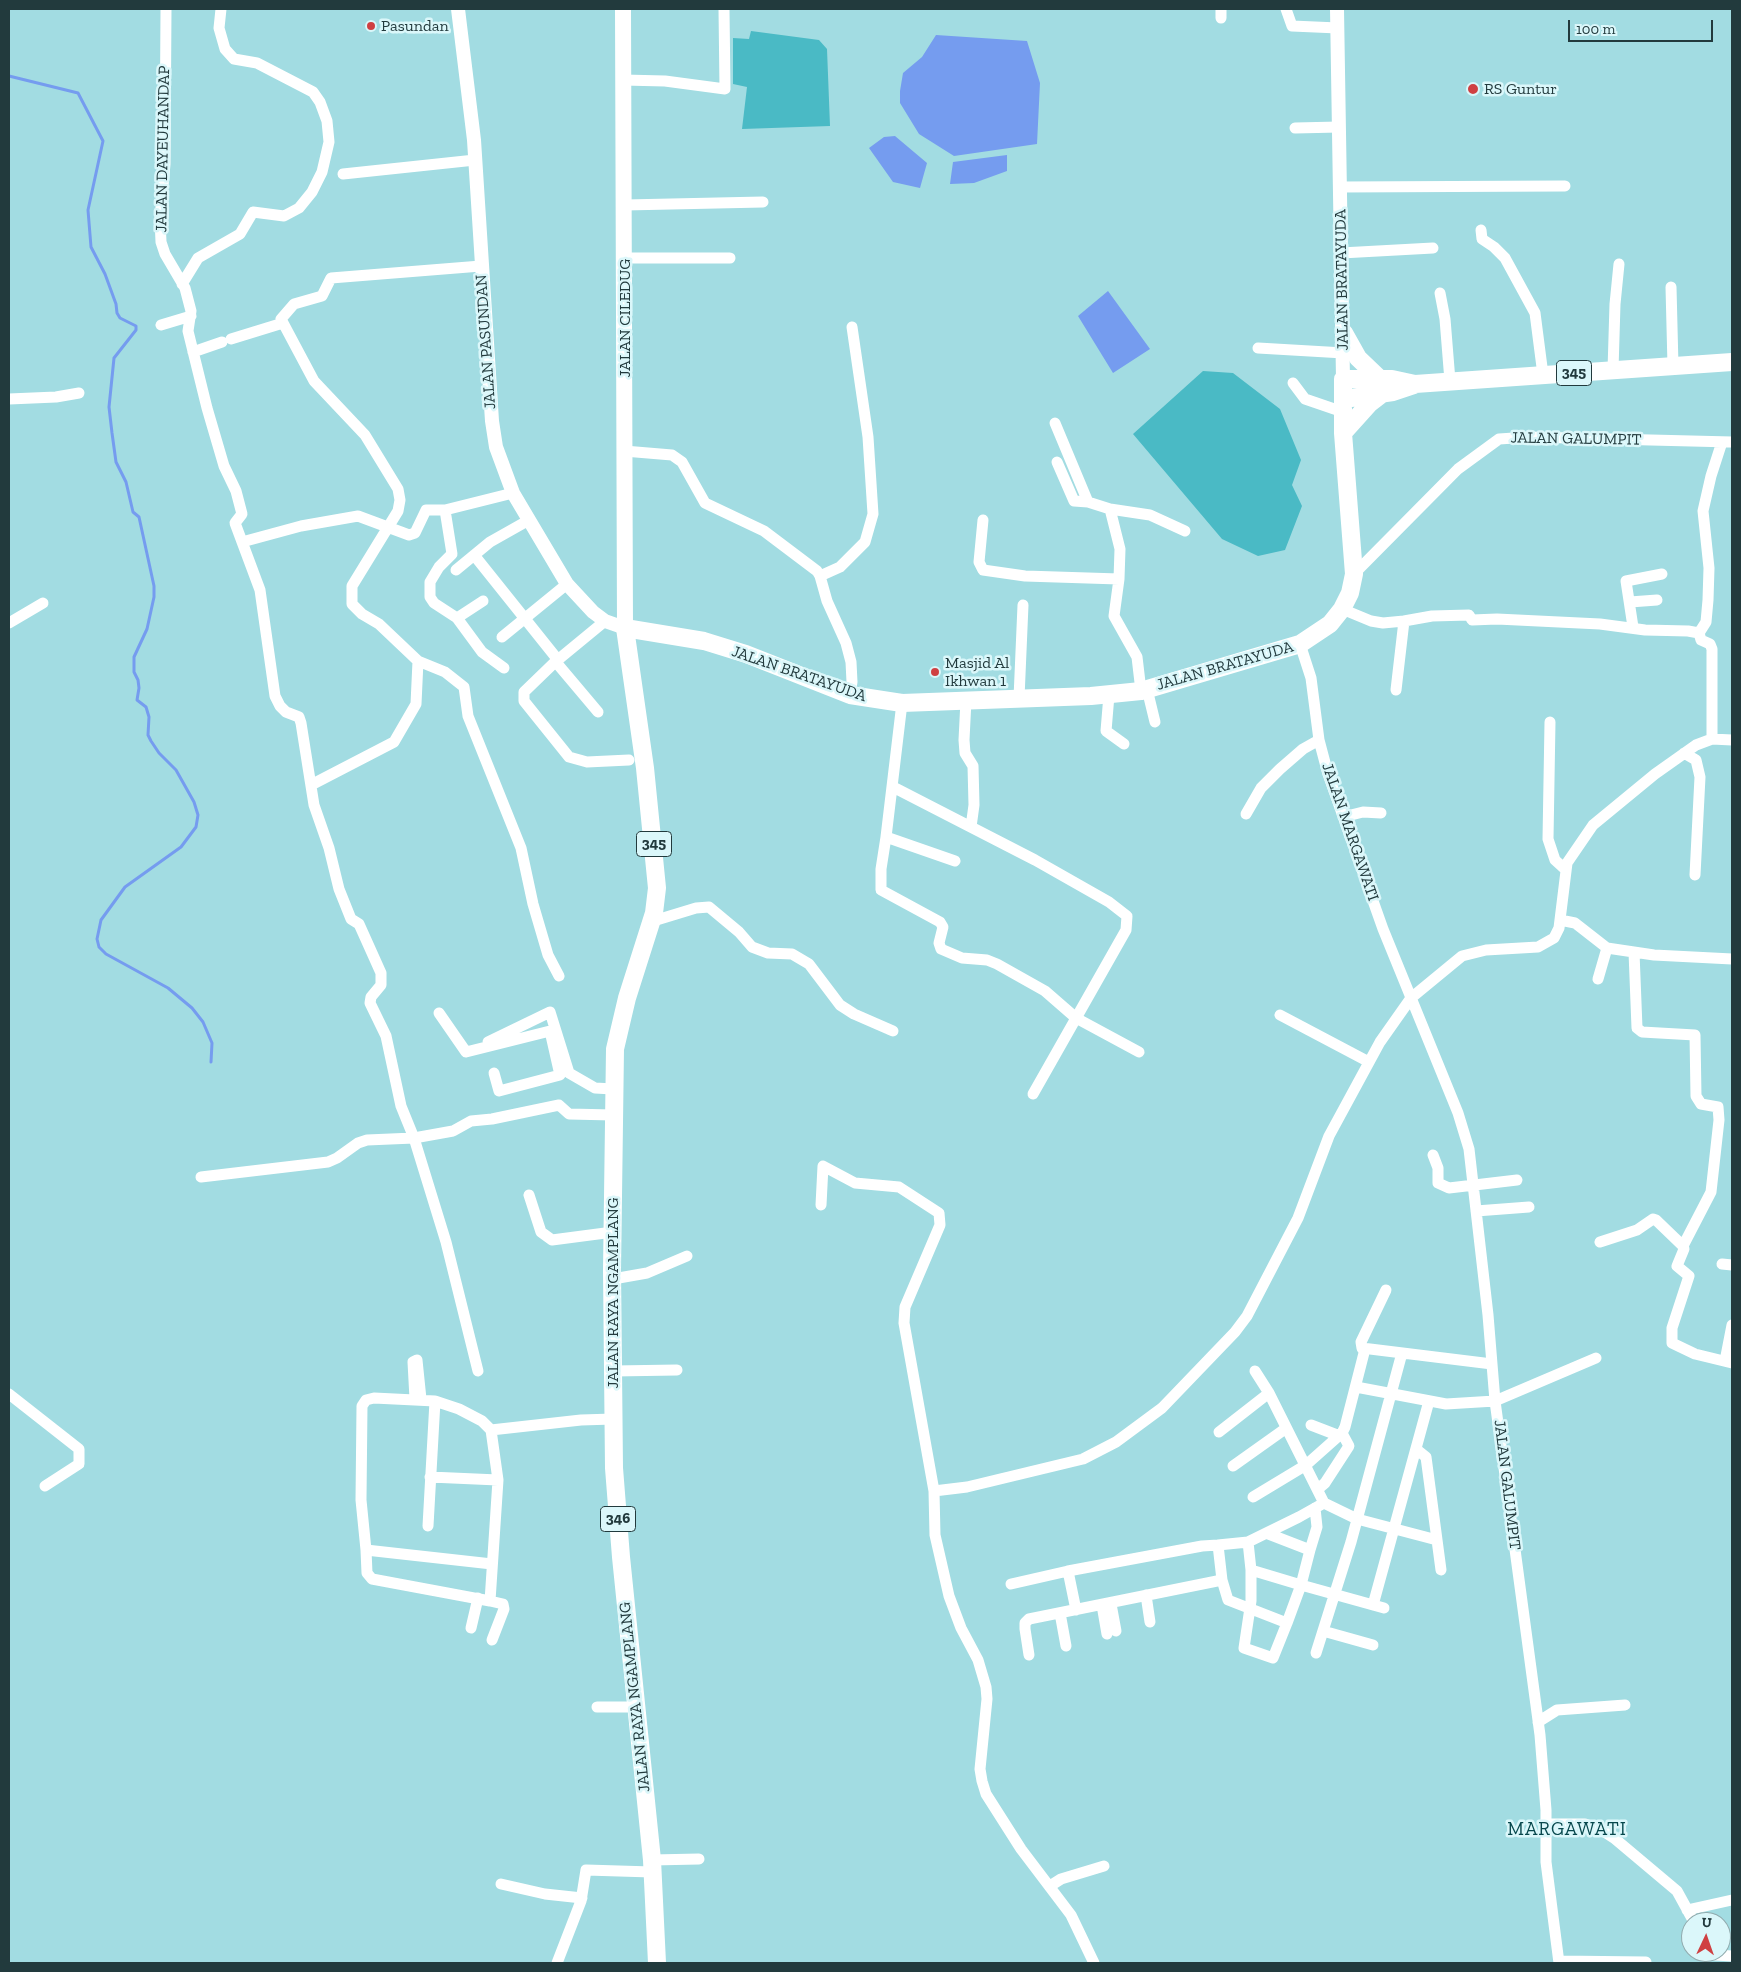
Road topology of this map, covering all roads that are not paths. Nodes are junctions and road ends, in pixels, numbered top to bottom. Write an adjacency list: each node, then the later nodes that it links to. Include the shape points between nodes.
1 (166, 9): 25 (street, JALAN DAYEUHANDAP, via 161,242)
2 (221, 9): 25 (street, via 219,28 224,49 234,59 257,63 313,92 327,121 329,142 322,172 312,192 298,208 284,216 253,212 240,234 198,258)
3 (458, 9): 12 (street, JALAN PASUNDAN)
4 (623, 9): 9 (main road, JALAN CILEDUG)
5 (724, 9): 9 (street, via 723,90 665,81)
6 (1286, 9): 8 (street, via 1292,26)
7 (1338, 9): 8 (street, JALAN BRATAYUDA)
8 (1338, 28): 10 (street, JALAN BRATAYUDA)
9 (623, 80): 17 (main road, JALAN CILEDUG)
10 (1339, 127): 11 (street); 15 (street, JALAN BRATAYUDA)
11 (1295, 128)
12 (475, 160): 13 (street); 24 (street, JALAN PASUNDAN)
13 (342, 174)
14 (1565, 186): 15 (street)
15 (1340, 187): 20 (street, JALAN BRATAYUDA)
16 (763, 202): 17 (street)
17 (625, 206): 21 (main road, JALAN CILEDUG)
18 (1481, 230): 39 (street, via 1482,239 1505,258 1536,313)
19 (1433, 248): 20 (street)
20 (1341, 253): 32 (street, JALAN BRATAYUDA)
21 (625, 258): 22 (street); 50 (main road, JALAN CILEDUG)
22 (730, 258)
23 (1619, 264): 38 (street)
24 (481, 266): 28 (street, via 331,278 322,296); 52 (street, JALAN PASUNDAN, via 492,421 496,447)
25 (184, 286): 29 (street, JALAN DAYEUHANDAP)
26 (1671, 287): 37 (street)
27 (1440, 293): 41 (street, via 1446,320)
28 (288, 313): 34 (street, via 227,341); 58 (street, via 314,381 365,435 398,489 400,500)
29 (191, 314): 30 (street); 34 (street, JALAN DAYEUHANDAP, via 188,331)
30 (161, 324)
31 (852, 327): 65 (street, via 868,437 873,514 865,542 840,567)
32 (1344, 333): 35 (street, JALAN BRATAYUDA); 43 (main road, via 1358,358)
33 (1258, 348): 35 (street)
34 (193, 352): 60 (street, JALAN DAYEUHANDAP, via 224,466 236,491 242,516 234,521)
35 (1344, 353): 40 (street, JALAN BRATAYUDA)
36 (1732, 362): 37 (main road, 345)
37 (1673, 366): 38 (main road, 345)
38 (1613, 370): 39 (main road, 345)
39 (1543, 375): 41 (main road, 345)
40 (1343, 379): 43 (main road, 345); 46 (main road, JALAN BRATAYUDA)
41 (1450, 381): 43 (main road, 345, via 1415,384 1404,389)
42 (1293, 383): 46 (street, via 1305,399)
43 (1381, 386): 46 (main road, 345); 48 (main road, 345)
44 (79, 394): 45 (street)
45 (9, 400)
46 (1344, 406): 48 (main road, JALAN BRATAYUDA)
47 (1056, 423): 53 (street)
48 (1343, 433): 63 (main road, JALAN BRATAYUDA)
49 (1727, 442): 63 (street, JALAN GALUMPIT, via 1499,439 1444,481); 81 (street, via 1710,476 1703,511 1709,568 1708,600 1706,622)
50 (624, 451): 65 (street, via 672,455 682,462 705,503 772,536 804,559); 80 (main road, JALAN CILEDUG)
51 (1057, 462): 53 (street, via 1074,501)
52 (513, 493): 55 (street); 56 (street, JALAN PASUNDAN)
53 (1088, 502): 54 (street)
54 (1110, 509): 59 (street, via 1150,515); 66 (street, via 1120,549)
55 (445, 510): 58 (street, via 426,510 414,534 406,535); 74 (street, via 452,556 439,567 430,582 429,591 434,603)
56 (529, 520): 61 (street); 67 (street, JALAN PASUNDAN)
57 (983, 520): 66 (street, via 979,562 983,570 1025,576)
58 (394, 530): 60 (street, via 350,516); 84 (street, via 352,586 352,604 379,624)
59 (1185, 531)
60 (242, 542): 103 (street, JALAN DAYEUHANDAP, via 260,590 275,696 286,712 299,717)
61 (474, 555): 62 (street); 75 (street)
62 (456, 570)
63 (1354, 574): 73 (main road, JALAN BRATAYUDA)
64 (1662, 574): 70 (street, via 1626,581)
65 (820, 576): 89 (street, via 851,662)
66 (1120, 579): 87 (street, via 1114,616 1137,657)
67 (567, 584): 75 (street); 76 (street, JALAN PASUNDAN)
68 (1657, 600): 70 (street)
69 (483, 601): 74 (street)
70 (1630, 602): 79 (street)
71 (43, 603): 78 (street)
72 (1023, 605): 91 (street)
73 (1342, 609): 77 (street, via 1371,621); 83 (main road, JALAN BRATAYUDA, via 1330,624)
74 (457, 618): 86 (street, via 482,652)
75 (525, 618): 82 (street); 85 (street)
76 (605, 621): 80 (street, JALAN PASUNDAN); 85 (street)
77 (1404, 621): 79 (street, via 1469,615 1472,620); 88 (street)
78 (9, 623)
79 (1634, 627): 81 (street)
80 (625, 628): 89 (main road, JALAN BRATAYUDA, via 704,641); 113 (main road, JALAN RAYA NGAMPLANG / 345, via 656,858 656,900)
81 (1699, 633): 98 (street, via 1701,640 1710,644 1712,649)
82 (502, 637)
83 (1300, 644): 87 (main road, JALAN BRATAYUDA); 97 (street, JALAN MARGAWATI, via 1311,678)
84 (418, 661): 103 (street, via 416,704 397,738 352,766); 118 (street, via 445,672 464,687 468,716 521,848 548,956)
85 (556, 661): 94 (street); 102 (street, via 524,692 524,701 569,757 587,762)
86 (504, 668)
87 (1144, 690): 90 (main road, JALAN BRATAYUDA); 95 (street)
88 (1396, 690)
89 (850, 695): 93 (main road, JALAN BRATAYUDA)
90 (1109, 695): 91 (main road, JALAN BRATAYUDA); 100 (street, via 1106,731)
91 (1019, 698): 92 (main road, JALAN BRATAYUDA)
92 (966, 700): 93 (main road, JALAN BRATAYUDA); 108 (street, via 965,753 973,766)
93 (902, 704): 104 (street)
94 (598, 712)
95 (1155, 722)
96 (1550, 722): 111 (street, via 1548,838 1555,860)
97 (1319, 740): 106 (street, via 1303,749 1261,788); 107 (street, JALAN MARGAWATI)
98 (1712, 740): 99 (street); 101 (street, via 1696,745)
99 (1732, 740)
100 (1124, 744)
101 (1688, 755): 111 (street, via 1630,793 1593,825 1570,858); 112 (street, via 1696,760 1700,777)
102 (629, 760)
103 (311, 785): 136 (street, JALAN DAYEUHANDAP, via 339,889 351,919 359,924 381,973 380,985 370,1003 386,1036 401,1106)
104 (893, 787): 108 (street); 109 (street)
105 (1381, 812): 107 (street)
106 (1246, 814)
107 (1343, 817): 120 (street, JALAN MARGAWATI)
108 (971, 828): 124 (street, via 1035,860 1125,914 1126,930)
109 (886, 837): 110 (street); 124 (street, via 880,888 940,922 943,927 938,943 941,949 962,958 997,964 1051,995)
110 (954, 861)
111 (1566, 870): 114 (street)
112 (1695, 875)
113 (650, 922): 126 (street, via 709,907 739,932 752,948 768,953 792,954 809,964 840,1005); 129 (main road, JALAN RAYA NGAMPLANG / 345)
114 (1567, 922): 115 (street); 120 (street, via 1554,938 1538,947 1486,950 1462,956)
115 (1607, 948): 116 (street); 119 (street)
116 (1634, 952): 117 (street); 147 (street, via 1637,1028 1642,1032 1695,1035 1697,1100 1701,1104 1718,1107 1711,1192)
117 (1732, 960)
118 (559, 976)
119 (1598, 979)
120 (1412, 1000): 122 (street, JALAN MARGAWATI); 130 (street)
121 (439, 1013): 127 (street)
122 (1417, 1014): 140 (street, JALAN GALUMPIT, via 1458,1113)
123 (1280, 1015): 130 (street)
124 (1076, 1018): 128 (street); 134 (street)
125 (553, 1030): 127 (street); 127 (street, via 550,1012); 132 (street)
126 (893, 1031)
127 (466, 1052)
128 (1138, 1052)
129 (614, 1055): 133 (main road, JALAN RAYA NGAMPLANG / 346)
130 (1369, 1062): 181 (street, via 1329,1136 1298,1218 1247,1316 1162,1408 1116,1442 1083,1459 967,1487)
131 (494, 1073): 132 (street, via 499,1091)
132 (565, 1074): 133 (street, via 595,1088)
133 (613, 1081): 135 (main road, JALAN RAYA NGAMPLANG / 346)
134 (1033, 1094)
135 (613, 1115): 136 (street, via 569,1114 559,1105 471,1121 453,1131); 145 (main road, JALAN RAYA NGAMPLANG / 346)
136 (414, 1138): 138 (street, via 361,1142 328,1162); 158 (street, JALAN DAYEUHANDAP, via 446,1242)
137 (1433, 1154): 140 (street, via 1438,1182 1449,1188)
138 (201, 1177)
139 (1517, 1180): 140 (street)
140 (1474, 1185): 144 (street, JALAN GALUMPIT)
141 (529, 1195): 145 (street, via 541,1232 552,1240)
142 (821, 1205): 181 (street, via 823,1166 855,1182 899,1187 933,1208 940,1218 938,1231 904,1318)
143 (1529, 1207): 144 (street)
144 (1476, 1211): 156 (street, JALAN GALUMPIT)
145 (613, 1232): 149 (main road, JALAN RAYA NGAMPLANG / 346)
146 (1600, 1242): 147 (street, via 1637,1230 1654,1219)
147 (1684, 1246): 155 (street, via 1678,1266 1689,1277 1672,1328 1671,1341 1695,1354)
148 (687, 1256): 149 (street, via 647,1273)
149 (613, 1279): 159 (main road, JALAN RAYA NGAMPLANG / 346)
150 (1386, 1290): 152 (street, via 1361,1342 1361,1348)
151 (1732, 1325): 155 (street)
152 (1365, 1349): 153 (street); 161 (street)
153 (1402, 1354): 156 (street); 163 (street)
154 (1596, 1358): 167 (street)
155 (1728, 1362)
156 (1492, 1364): 167 (street, JALAN GALUMPIT)
157 (677, 1370): 159 (street)
158 (478, 1371)
159 (614, 1371): 168 (main road, JALAN RAYA NGAMPLANG / 346)
160 (1255, 1371): 162 (street)
161 (1356, 1387): 163 (street); 173 (street)
162 (1269, 1393): 170 (street); 172 (street)
163 (1392, 1393): 166 (street); 184 (street)
164 (9, 1394): 179 (street, via 80,1449 79,1464)
165 (435, 1401): 171 (street, via 459,1409 482,1421); 177 (street); 191 (street, via 374,1398 366,1400 362,1406 361,1500)
166 (1429, 1401): 167 (street, via 1446,1404); 174 (street)
167 (1495, 1401): 220 (street, JALAN GALUMPIT)
168 (613, 1420): 171 (street); 219 (main road, JALAN RAYA NGAMPLANG / 346, via 621,1557)
169 (1311, 1425): 173 (street)
170 (1285, 1429): 175 (street); 176 (street)
171 (491, 1430): 178 (street)
172 (1219, 1432)
173 (1339, 1434): 175 (street); 180 (street, via 1349,1446)
174 (1416, 1449): 186 (street); 188 (street, via 1426,1457)
175 (1306, 1465): 180 (street); 182 (street)
176 (1233, 1466)
177 (430, 1477): 178 (street); 185 (street)
178 (498, 1480): 193 (street)
179 (45, 1486)
180 (1318, 1489): 183 (street)
181 (934, 1491): 225 (street, via 935,1535 949,1596 978,1660 986,1687 980,1769 986,1794 1021,1849)
182 (1253, 1497)
183 (1320, 1505): 184 (street); 187 (street); 192 (street)
184 (1357, 1519): 186 (street); 201 (street)
185 (428, 1526)
186 (1394, 1528): 188 (street); 201 (street, via 1378,1607)
187 (1266, 1533): 189 (street); 192 (street)
188 (1437, 1540): 195 (street)
189 (1248, 1542): 190 (street); 194 (street)
190 (1218, 1546): 196 (street, via 1202,1546); 197 (street)
191 (366, 1550): 193 (street); 202 (street, via 367,1574 372,1580)
192 (1310, 1550): 199 (street)
193 (492, 1564): 202 (street)
194 (1251, 1570): 199 (street); 205 (street)
195 (1441, 1570)
196 (1068, 1571): 198 (street); 204 (street)
197 (1222, 1580): 200 (street); 205 (street, via 1228,1600)
198 (1011, 1584)
199 (1301, 1585): 201 (street); 208 (street)
200 (1146, 1595): 203 (street); 207 (street)
201 (1333, 1595): 210 (street)
202 (484, 1599): 209 (street); 212 (street, via 503,1604 504,1610)
203 (1106, 1605): 204 (street); 211 (street)
204 (1076, 1610): 206 (street)
205 (1249, 1610): 208 (street); 208 (street, via 1244,1646 1253,1653 1274,1658)
206 (1060, 1613): 214 (street); 216 (street, via 1026,1621)
207 (1150, 1622)
208 (1286, 1623)
209 (471, 1628)
210 (1323, 1631): 213 (street); 215 (street)
211 (1112, 1633)
212 (492, 1640)
213 (1373, 1645)
214 (1066, 1646)
215 (1316, 1654)
216 (1029, 1655)
217 (1625, 1705): 220 (street, via 1557,1710)
218 (596, 1706): 219 (street)
219 (636, 1707): 223 (main road, JALAN RAYA NGAMPLANG / 346)
220 (1538, 1722): 221 (street, JALAN GALUMPIT)
221 (1546, 1824): 229 (street, via 1585,1824 1600,1829 1676,1891); 230 (street, JALAN GALUMPIT, via 1546,1862)
222 (699, 1860): 223 (street)
223 (652, 1866): 227 (street, via 588,1869); 233 (main road, JALAN RAYA NGAMPLANG / 346)
224 (1104, 1866): 225 (street)
225 (1055, 1882): 234 (street)
226 (501, 1884): 227 (street)
227 (582, 1898): 232 (street)
228 (1732, 1900): 229 (street)
229 (1687, 1910)
230 (1559, 1962): 231 (street)
231 (1646, 1962)
232 (557, 1963)
233 (657, 1963)
234 (1094, 1963)

